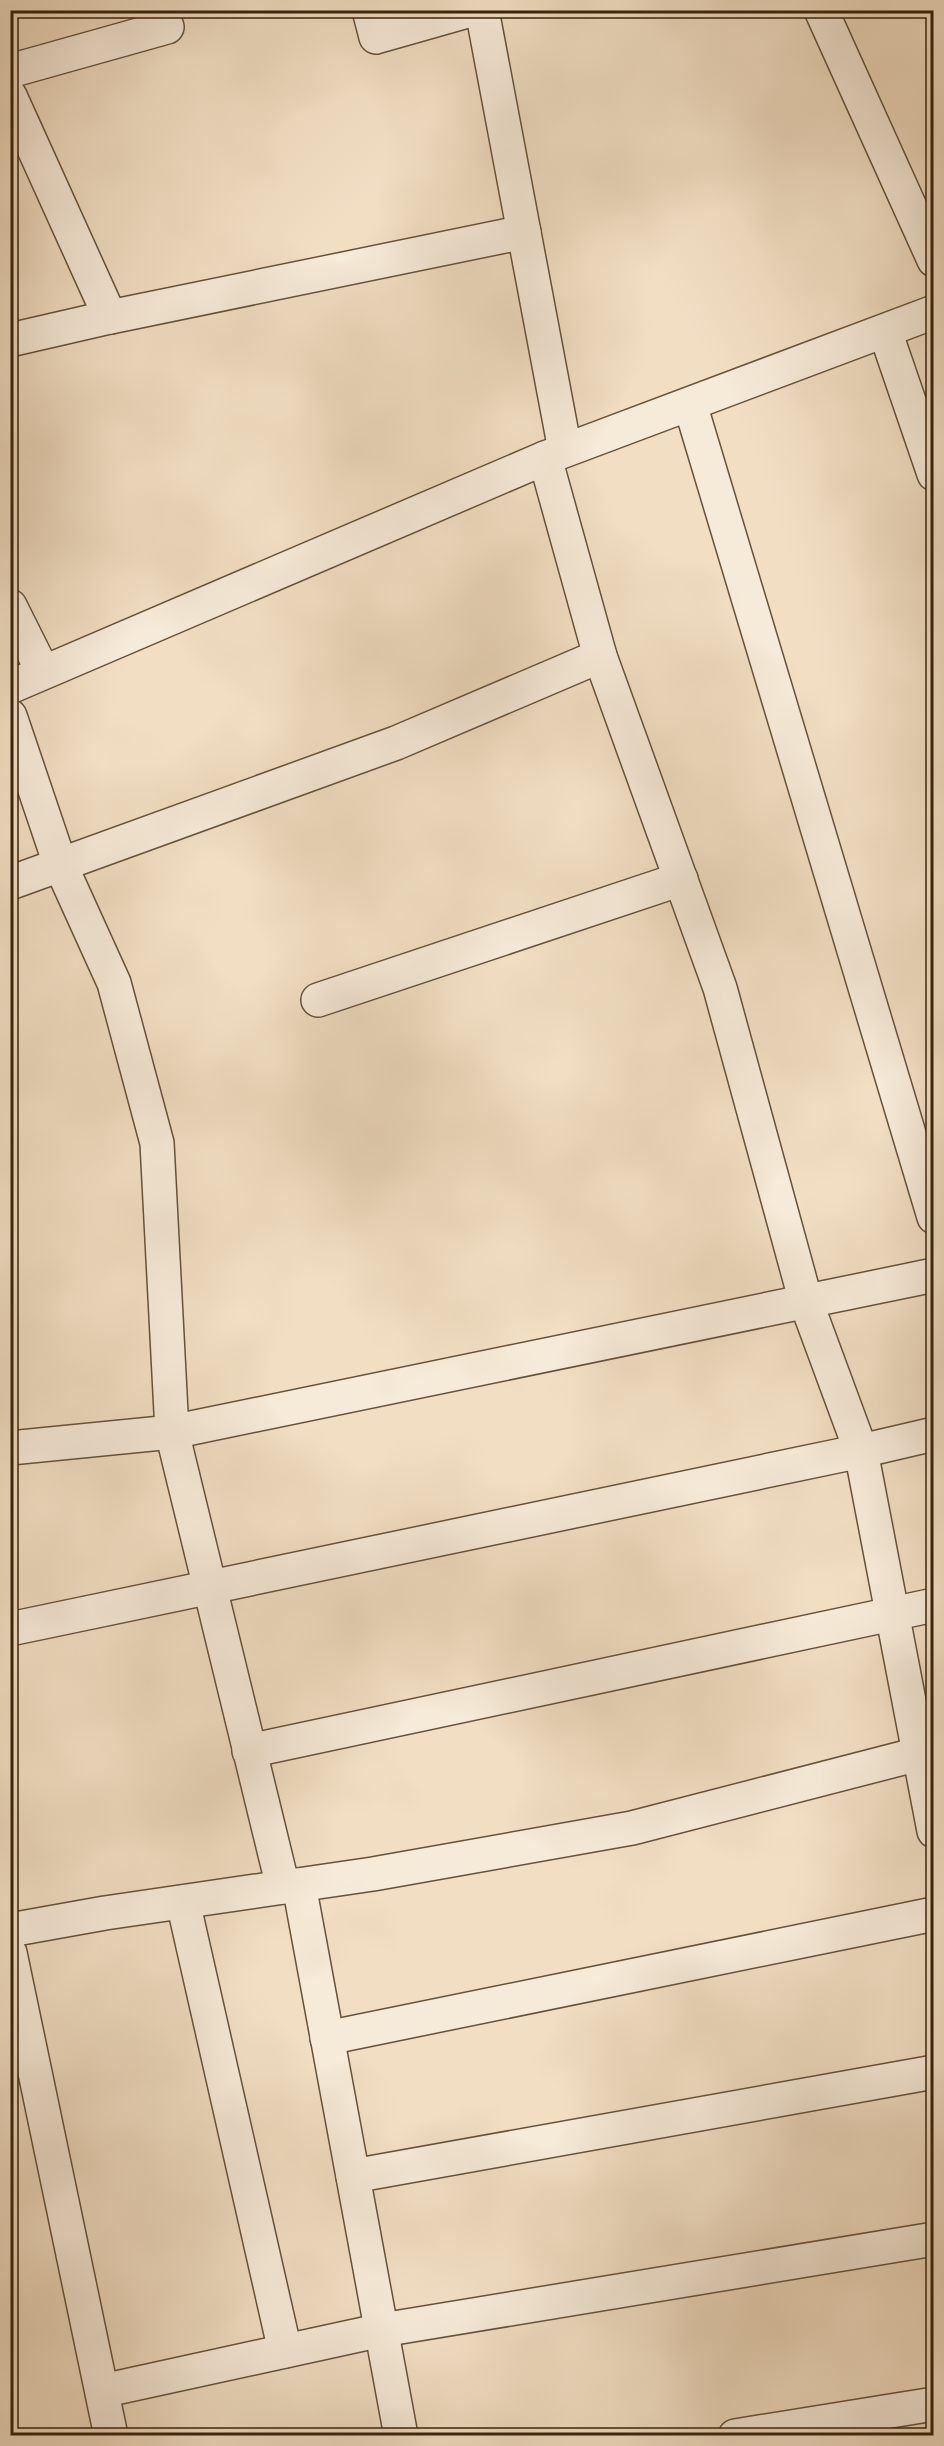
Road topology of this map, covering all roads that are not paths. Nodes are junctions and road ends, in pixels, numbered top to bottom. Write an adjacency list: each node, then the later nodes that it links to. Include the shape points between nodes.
1 (161, 10): 6 (street, via 167,27)
2 (369, 10): 3 (street, via 376,37)
3 (471, 10)
4 (482, 10): 8 (street)
5 (821, 10): 9 (street)
6 (10, 71)
7 (10, 96): 11 (street)
8 (524, 232): 11 (street); 15 (street)
9 (933, 260)
10 (933, 312): 12 (street)
11 (110, 317): 13 (street)
12 (885, 331): 14 (street); 16 (street)
13 (10, 340)
14 (690, 404): 15 (street); 26 (street)
15 (555, 454): 18 (street); 19 (street)
16 (933, 474)
17 (10, 606): 19 (street)
18 (600, 656): 22 (street, via 396,743); 23 (street)
19 (44, 672): 20 (street)
20 (10, 687)
21 (10, 716): 22 (street)
22 (60, 864): 24 (street); 29 (street, via 114,983 157,1143)
23 (681, 879): 25 (street); 28 (street, via 720,988)
24 (10, 883)
25 (318, 1000)
26 (933, 1217)
27 (933, 1275): 28 (street)
28 (806, 1302): 29 (street); 32 (street)
29 (172, 1432): 31 (street); 33 (street)
30 (933, 1434): 32 (street)
31 (10, 1448)
32 (861, 1452): 33 (street); 35 (street)
33 (208, 1587): 36 (street); 37 (street)
34 (933, 1605): 35 (street)
35 (892, 1613): 37 (street); 38 (street)
36 (10, 1629)
37 (249, 1751): 40 (street)
38 (926, 1752): 39 (street); 40 (street, via 632,1828)
39 (933, 1831)
40 (291, 1886): 41 (street); 46 (street)
41 (183, 1902): 43 (street); 51 (street)
42 (933, 1914): 46 (street)
43 (10, 1930)
44 (10, 1953): 45 (street)
45 (16, 2011): 52 (street)
46 (327, 2038): 48 (street)
47 (933, 2072): 48 (street)
48 (353, 2176): 50 (street)
49 (933, 2239): 50 (street)
50 (382, 2330): 51 (street); 55 (street)
51 (285, 2351): 52 (street)
52 (102, 2391): 54 (street)
53 (933, 2404): 56 (street)
54 (111, 2436)
55 (402, 2436)
56 (735, 2436)

